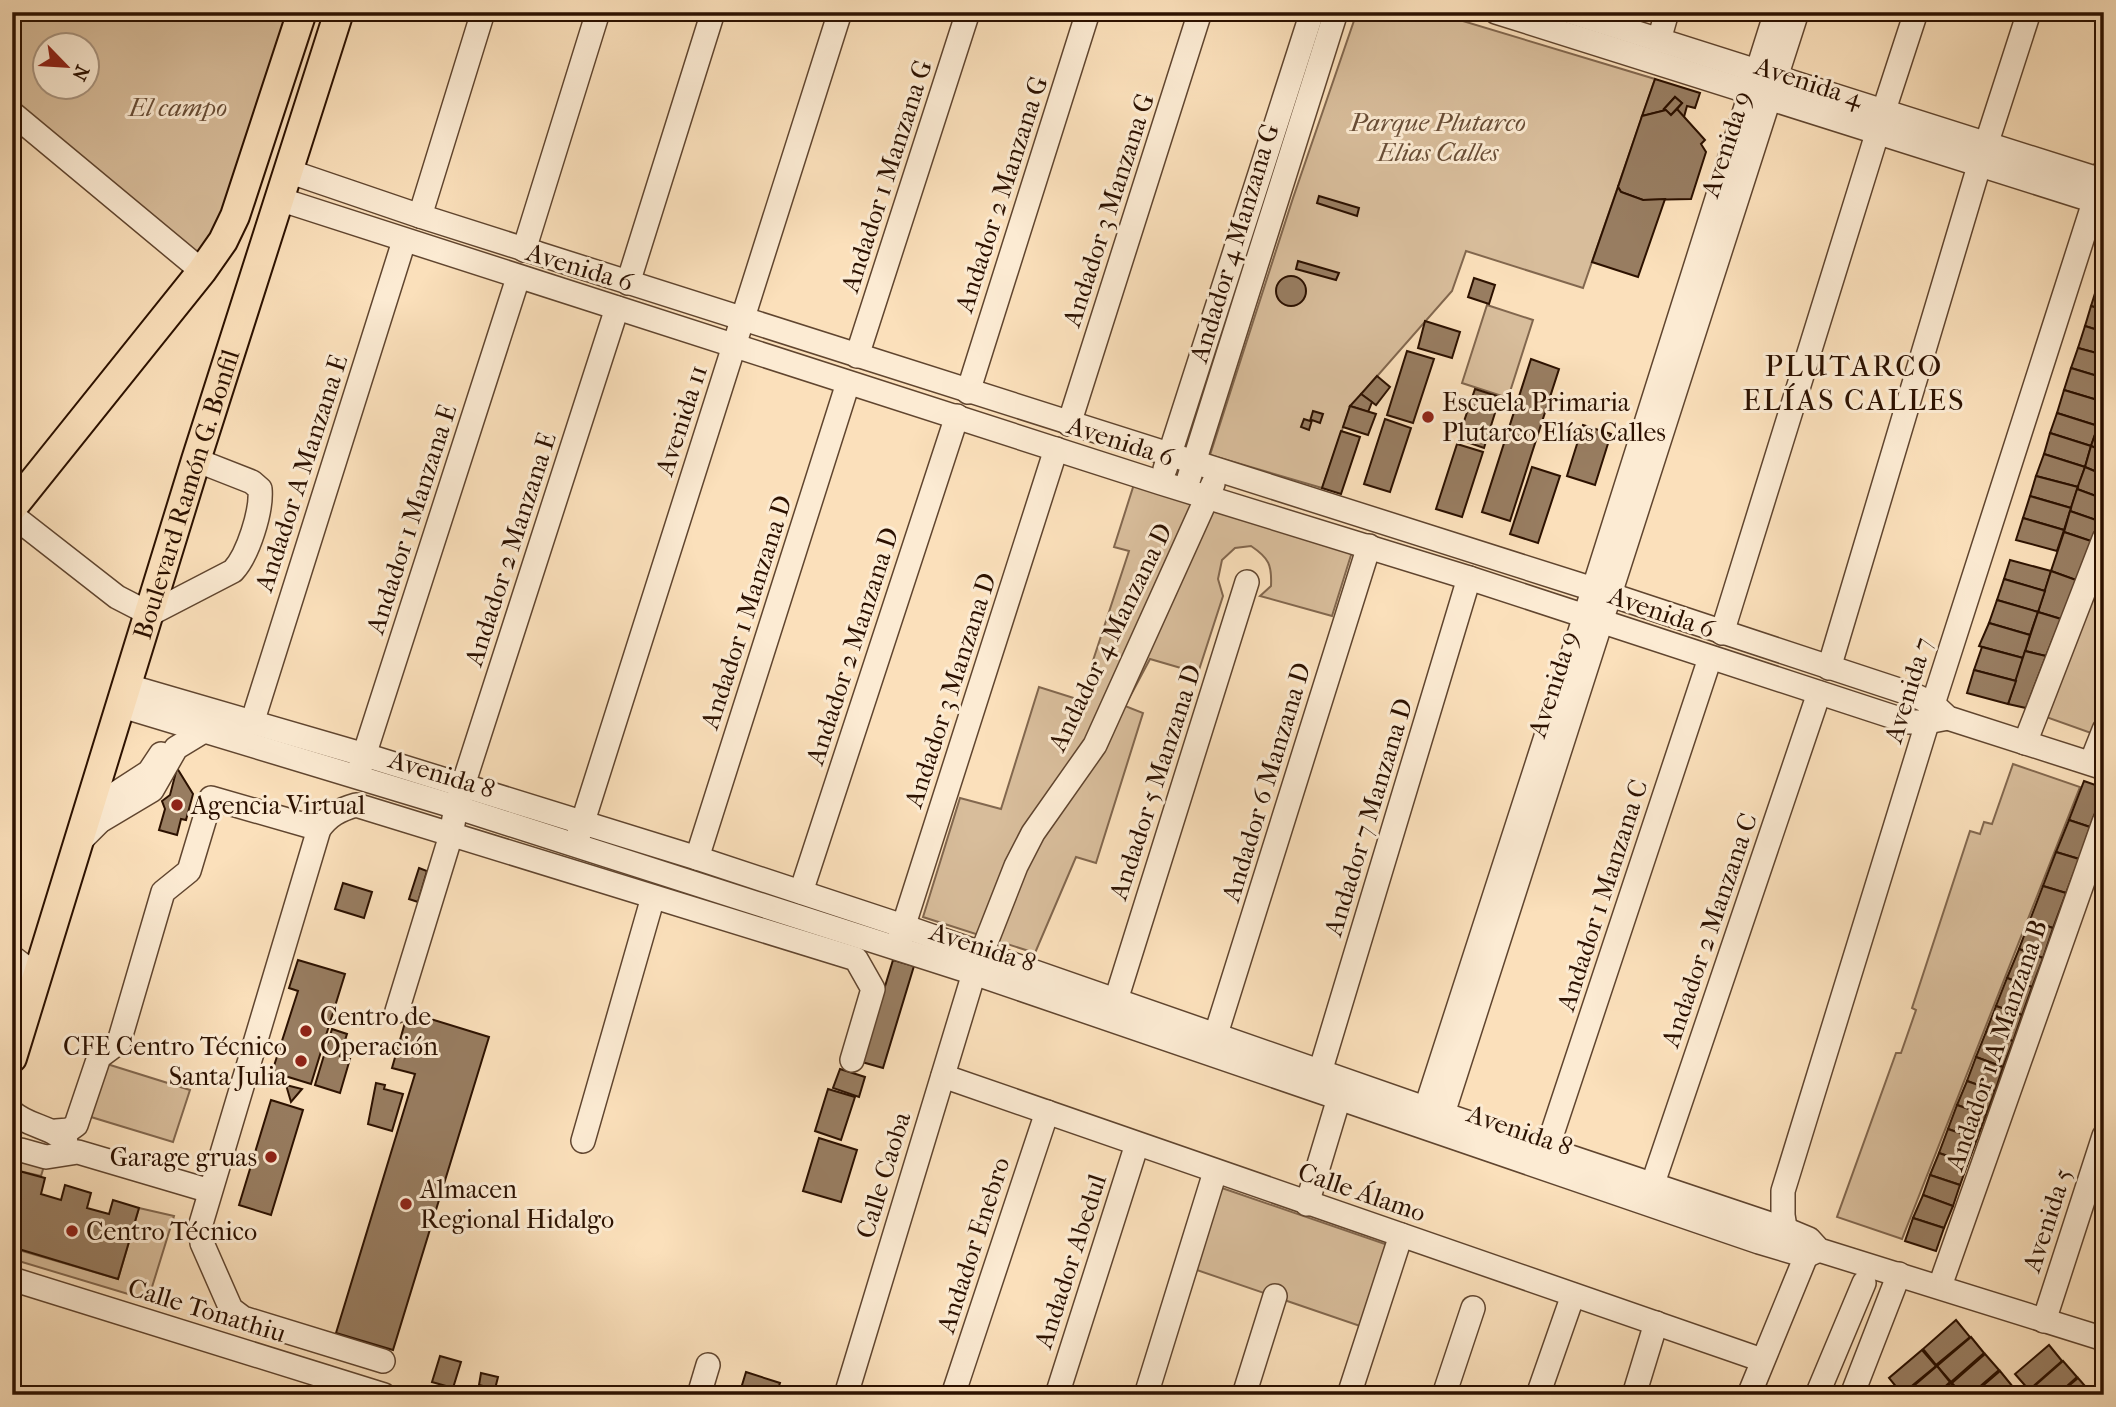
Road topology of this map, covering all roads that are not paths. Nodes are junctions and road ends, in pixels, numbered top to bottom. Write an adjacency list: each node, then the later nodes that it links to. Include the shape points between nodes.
1 (302, 12): 33 (main road, via 235,216)
2 (339, 12): 27 (main road, Boulevard Ramón G. Bonfil)
3 (483, 12): 30 (street)
4 (598, 12): 32 (street)
5 (713, 12): 35 (street)
6 (839, 12): 39 (street, Avenida 11)
7 (968, 12): 41 (street, Andador 1 Manzana G)
8 (1088, 12): 43 (street, Andador 2 Manzana G)
9 (1200, 12): 45 (street, Andador 3 Manzana G)
10 (1312, 12): 24 (street, Andador 4 Manzana G)
11 (1336, 12): 25 (street, Andador 4 Manzana G)
12 (1496, 12): 20 (street, Avenida 4)
13 (1571, 12): 19 (street, Avenida 4)
14 (1667, 12): 19 (street)
15 (1776, 12): 21 (street, Avenida 9)
16 (1797, 12): 21 (street, Avenida 9)
17 (1916, 12): 23 (street)
18 (2029, 12): 26 (street)
19 (1659, 40): 20 (street, Avenida 4)
20 (1727, 74): 21 (street, Avenida 4)
21 (1764, 85): 23 (street, Avenida 4); 60 (street, Avenida 9)
22 (12, 113): 33 (street)
23 (1880, 123): 26 (street, Avenida 4); 63 (street)
24 (1273, 135): 25 (street); 36 (street, Andador 4 Manzana G)
25 (1295, 143): 37 (street, Andador 4 Manzana G)
26 (1982, 156): 28 (street, Avenida 4); 65 (street)
27 (288, 171): 29 (main road, Boulevard Ramón G. Bonfil); 30 (street, Avenida 6)
28 (2101, 188): 68 (street, Avenida 7)
29 (279, 199): 31 (street, Avenida 6); 48 (main road, Boulevard Ramón G. Bonfil)
30 (420, 216): 32 (street, Avenida 6)
31 (404, 241): 34 (street, Avenida 6); 69 (street, Andador A Manzana E)
32 (524, 250): 35 (street, Avenida 6)
33 (202, 271): 54 (main road)
34 (518, 278): 38 (street, Avenida 6); 73 (street, Andador 1 Manzana E)
35 (628, 283): 39 (street, Avenida 6)
36 (1222, 294): 37 (street); 47 (street, Andador 4 Manzana G)
37 (1245, 302): 49 (street, Andador 4 Manzana G)
38 (617, 308): 40 (street, Avenida 6); 76 (street, Andador 2 Manzana E)
39 (743, 320): 40 (street, Avenida 11); 41 (street, Avenida 6)
40 (734, 347): 42 (street, Avenida 6); 79 (street, Avenida 11)
41 (857, 356): 43 (street, Avenida 6)
42 (848, 383): 44 (street, Avenida 6); 82 (street, Andador 1 Manzana D)
43 (968, 392): 45 (street, Avenida 6)
44 (957, 416): 46 (street, Avenida 6); 83 (street, Andador 2 Manzana D)
45 (1069, 424): 47 (street, Avenida 6)
46 (1056, 450): 51 (street, Avenida 6); 85 (street, Andador 3 Manzana D)
47 (1169, 456): 49 (street, Avenida 6); 51 (street, Andador 4 Manzana G)
48 (196, 460): 61 (main road, Boulevard Ramón G. Bonfil); 61 (street, via 260,489 243,560 233,570)
49 (1194, 464): 50 (street, Avenida 6); 52 (street, Andador 4 Manzana G)
50 (1218, 472): 53 (street, Andador 4 Manzana D); 60 (street, Avenida 6)
51 (1161, 483): 52 (street, Avenida 6)
52 (1185, 491): 53 (street, Avenida 6)
53 (1207, 498): 57 (street, Avenida 6); 87 (street, Andador 4 Manzana D, via 1094,746 1033,833 1016,866)
54 (12, 508)
55 (12, 515): 61 (street, via 117,597)
56 (2104, 539): 72 (street)
57 (1369, 546): 58 (street, Avenida 6); 92 (street, Andador 6 Manzana D)
58 (1469, 578): 62 (street, Avenida 6); 95 (street, Andador 7 Manzana D)
59 (1247, 582): 89 (street, Andador 5 Manzana D)
60 (1602, 592): 62 (street, Avenida 9); 63 (street, Avenida 6)
61 (150, 614): 67 (main road, Boulevard Ramón G. Bonfil)
62 (1594, 618): 64 (street, Avenida 6); 100 (street, Avenida 9)
63 (1722, 633): 65 (street, Avenida 6)
64 (1710, 658): 66 (street, Avenida 6); 105 (street, Andador 1 Manzana C)
65 (1829, 668): 68 (street, Avenida 6, via 1914,695)
66 (1819, 693): 68 (street, Avenida 6, via 1909,722); 109 (street, Andador 2 Manzana C)
67 (125, 696): 69 (street, Avenida 8); 71 (street, Avenida 8); 81 (main road, Boulevard Ramón G. Bonfil)
68 (1936, 715): 72 (street, Avenida 6); 113 (street, Avenida 7, via 1783,1191)
69 (252, 723): 73 (street, Avenida 8)
70 (2104, 730): 74 (street)
71 (198, 734): 75 (street, Avenida 8); 81 (street, via 176,748 152,790 100,821)
72 (2025, 743): 74 (street, Avenida 6)
73 (365, 755): 75 (street, Andador 1 Manzana E); 76 (street, Avenida 8)
74 (2097, 765)
75 (357, 778): 76 (street, Avenida 8)
76 (459, 796): 79 (street, Avenida 8); 80 (street, Andador 2 Manzana E)
77 (2104, 822): 117 (street, Andador 1 A Manzana B)
78 (319, 829): 80 (street, via 327,818 356,805); 101 (street, via 211,798 190,871 163,892 118,1042 99,1057 76,1125); 110 (street)
79 (579, 834): 82 (street, Avenida 8); 85 (street, Avenida 8)
80 (451, 835): 84 (street); 90 (street, Andador 2 Manzana E)
81 (80, 841): 88 (main road, Boulevard Ramón G. Bonfil)
82 (697, 858): 83 (street, Avenida 8)
83 (801, 892): 85 (street, Avenida 8)
84 (653, 897): 94 (street, via 856,960 873,989); 103 (street)
85 (900, 937): 87 (street, Avenida 8)
86 (12, 957): 88 (street)
87 (979, 964): 89 (street, Avenida 8); 96 (street, Calle Caoba); 97 (street, Avenida 8)
88 (37, 976): 91 (main road, Boulevard Ramón G. Bonfil)
89 (1116, 1000): 92 (street, Avenida 8)
90 (397, 1011)
91 (20, 1015): 93 (main road, Boulevard Ramón G. Bonfil)
92 (1216, 1034): 95 (street, Avenida 8)
93 (12, 1058)
94 (852, 1060)
95 (1320, 1072): 100 (street, Avenida 8)
96 (943, 1076): 99 (street, Calle Álamo); 129 (street, Calle Caoba)
97 (1339, 1098): 100 (street, Avenida 8); 111 (street)
98 (12, 1112): 101 (street, via 30,1124)
99 (1046, 1112): 104 (street, Calle Álamo); 130 (street, Andador Enebro)
100 (1431, 1120): 105 (street, Avenida 8); 113 (street, Avenida 8)
101 (56, 1131): 107 (street)
102 (2104, 1136): 121 (street, Avenida 5)
103 (583, 1141)
104 (1137, 1144): 108 (street, Calle Álamo); 131 (street, Andador Abedul)
105 (1547, 1149): 109 (street, Avenida 8)
106 (12, 1150): 107 (street, via 46,1157)
107 (78, 1153): 110 (street)
108 (1216, 1172): 111 (street, Calle Álamo); 132 (street)
109 (1652, 1186): 113 (street, Avenida 8)
110 (210, 1191): 125 (street, via 200,1227 202,1243 231,1309 243,1318)
111 (1307, 1204): 112 (street, Calle Álamo)
112 (1401, 1235): 118 (street, Calle Álamo); 134 (street)
113 (1802, 1245): 114 (street, Avenida 8); 124 (street)
114 (1899, 1274): 117 (street, Avenida 8); 140 (street)
115 (12, 1279): 127 (street, Calle Tonathiu)
116 (1864, 1283): 139 (street)
117 (1940, 1286): 121 (street, Avenida 8)
118 (1573, 1295): 122 (street, Calle Álamo); 136 (street)
119 (1275, 1296): 133 (street)
120 (1473, 1308): 135 (street)
121 (2044, 1321): 123 (street, Avenida 8)
122 (1656, 1323): 124 (street, Calle Álamo); 137 (street)
123 (2104, 1339)
124 (1762, 1360): 138 (street)
125 (383, 1361)
126 (708, 1365): 128 (street)
127 (384, 1395)
128 (699, 1395)
129 (846, 1395)
130 (953, 1395)
131 (1057, 1395)
132 (1146, 1395)
133 (1244, 1395)
134 (1349, 1395)
135 (1444, 1395)
136 (1538, 1395)
137 (1634, 1395)
138 (1749, 1395)
139 (1817, 1395)
140 (1852, 1395)

